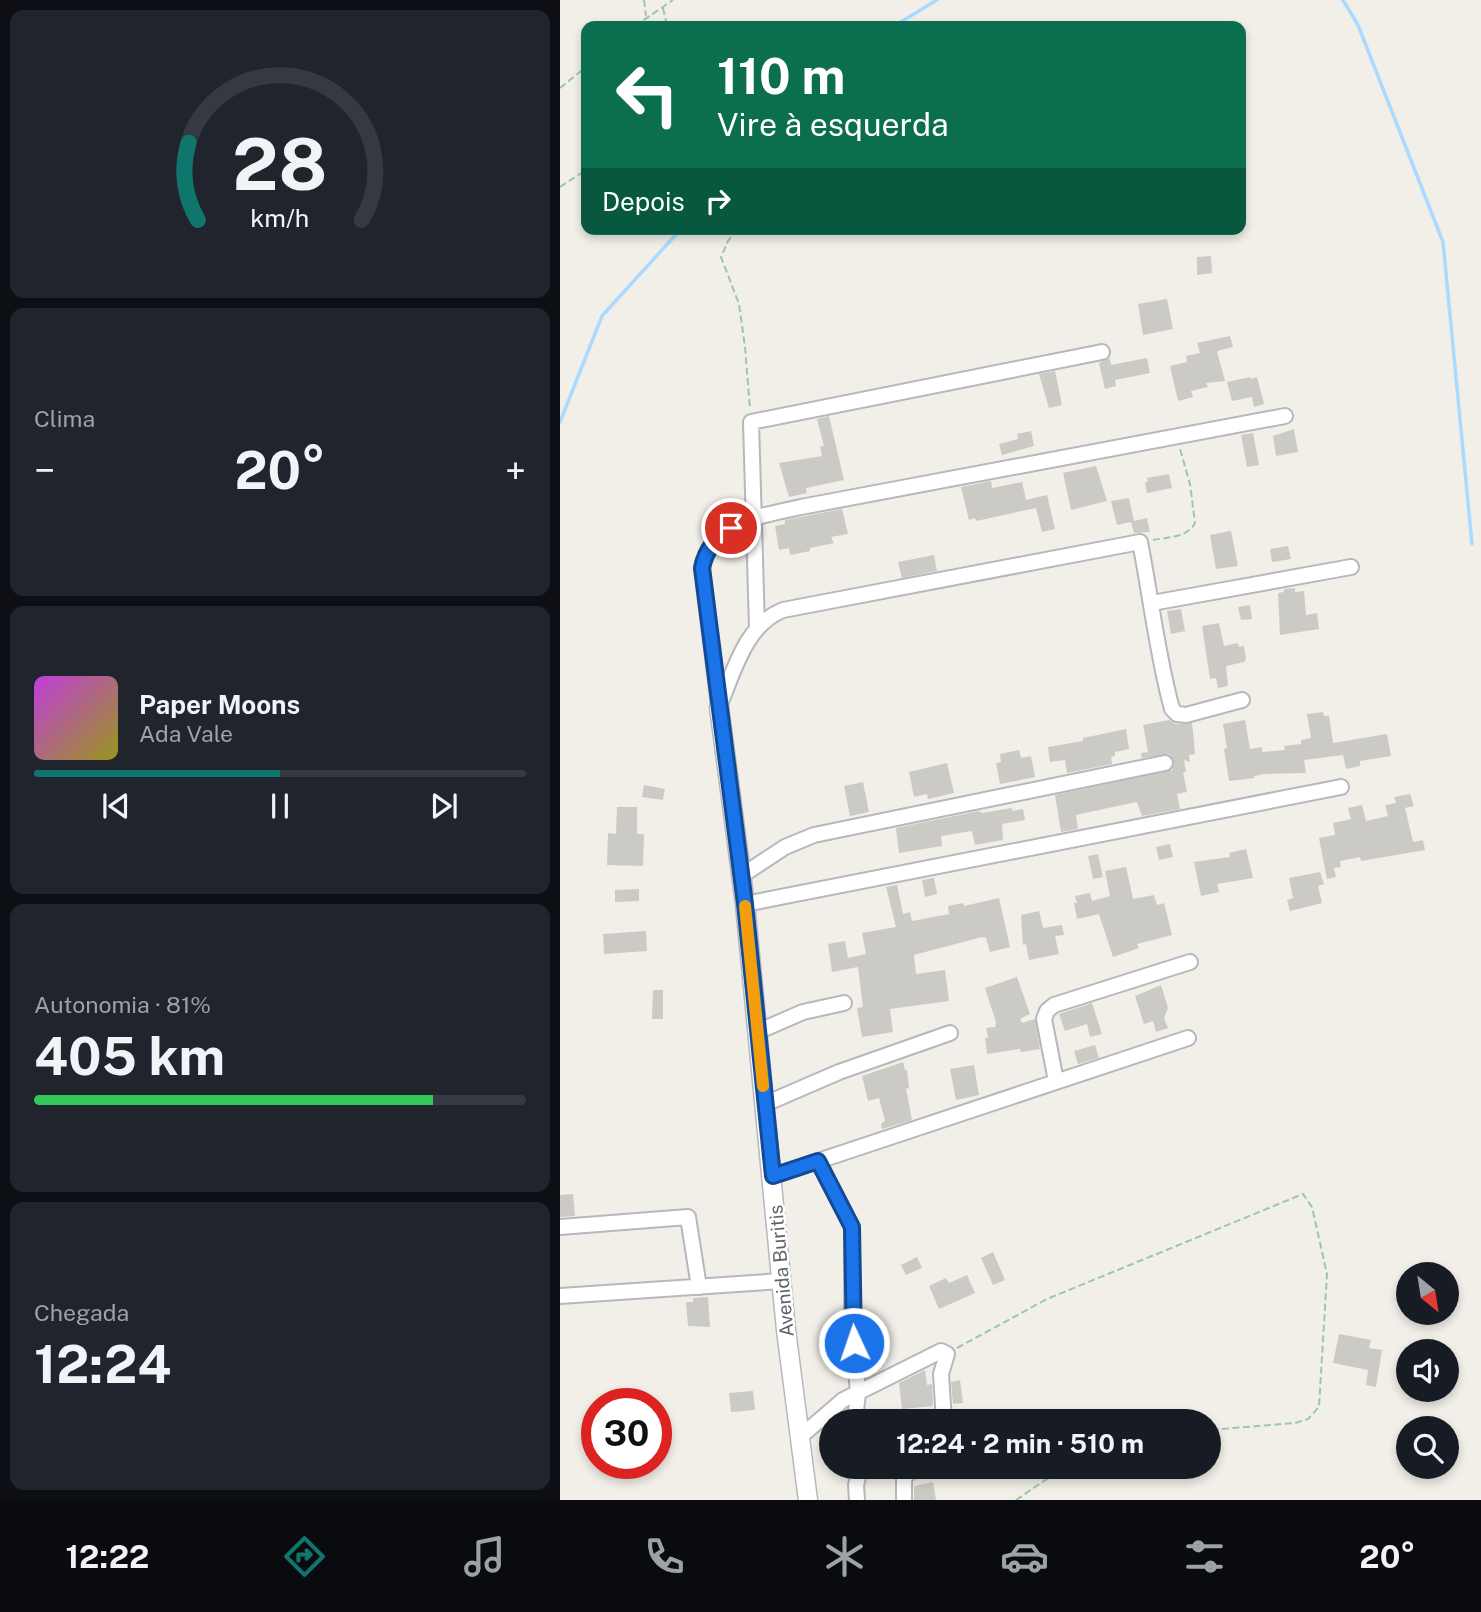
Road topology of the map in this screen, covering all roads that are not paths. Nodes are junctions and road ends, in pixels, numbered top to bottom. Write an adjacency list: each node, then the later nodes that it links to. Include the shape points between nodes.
1 (1102, 352): 3 (street, via 751,422)
2 (1285, 416): 3 (street)
3 (755, 517): 6 (street); 8 (street, via 719,536 705,554 702,568)
4 (1352, 566): 5 (street)
5 (1152, 603): 6 (street, via 1140,542 783,610); 7 (street, via 1172,709 1185,715)
6 (757, 628): 8 (street)
7 (1242, 700)
8 (719, 707): 11 (street, Avenida Buritis)
9 (1165, 763): 11 (street, via 814,835 785,847)
10 (1341, 787): 12 (street)
11 (741, 876): 12 (street, Avenida Buritis)
12 (745, 904): 15 (street, Avenida Buritis)
13 (1191, 962): 18 (street, via 1047,1011 1044,1019)
14 (844, 1003): 15 (street, via 803,1012)
15 (757, 1031): 19 (street, Avenida Buritis)
16 (950, 1033): 19 (street)
17 (1188, 1038): 18 (street)
18 (1056, 1081): 20 (street)
19 (765, 1104): 21 (street, Avenida Buritis)
20 (818, 1161): 21 (street); 26 (street, via 852,1227)
21 (773, 1176): 23 (street, Avenida Buritis)
22 (560, 1227): 24 (street, via 688,1217)
23 (781, 1281): 24 (street); 29 (street, Avenida Buritis)
24 (699, 1287): 25 (street)
25 (560, 1296)
26 (858, 1393): 27 (street); 28 (street, via 941,1352 947,1354 941,1374); 29 (street)
27 (856, 1409)
28 (943, 1409)
29 (800, 1437): 32 (street, Avenida Buritis)
30 (857, 1479): 33 (street)
31 (904, 1479): 34 (street)
32 (808, 1500)
33 (857, 1500)
34 (904, 1500)

